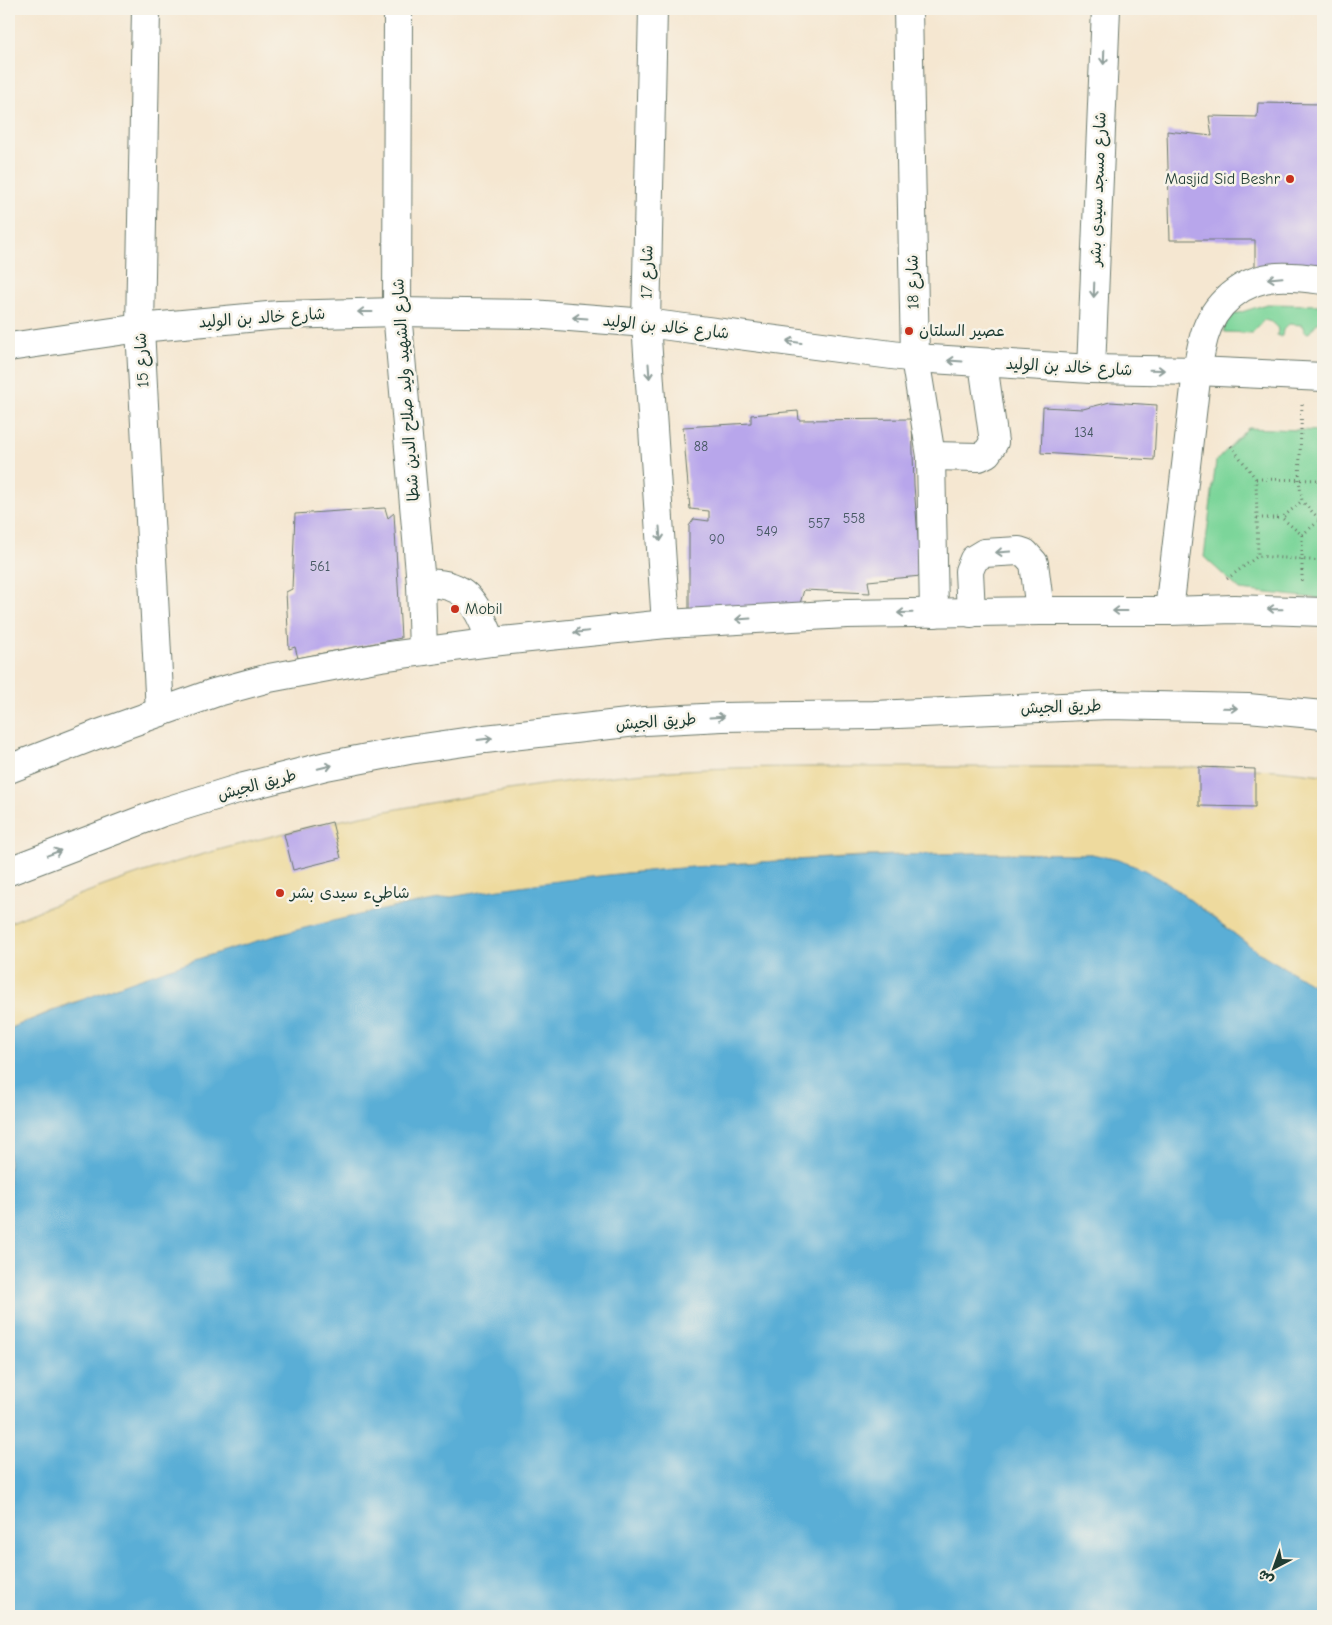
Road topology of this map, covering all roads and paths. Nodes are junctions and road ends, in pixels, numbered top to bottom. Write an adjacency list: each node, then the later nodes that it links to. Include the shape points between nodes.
1 (146, 9): 9 (main road, شارع 15)
2 (398, 9): 7 (main road, شارع الشهيد وليد صلاح الدين شطا)
3 (653, 9): 8 (main road, شارع 17)
4 (908, 9): 11 (main road, شارع 18)
5 (1106, 9): 13 (main road, شارع مسجد سيدى بشر, one-way to 13)
6 (1323, 280): 14 (main road, one-way to 14, via 1278,276 1264,278 1238,290 1226,299 1209,323)
7 (397, 312): 8 (main road, شارع خالد بن الوليد, one-way to 7, via 532,314); 9 (main road, شارع خالد بن الوليد, one-way to 9, via 278,315); 30 (main road, شارع الشهيد وليد صلاح الدين شطا)
8 (646, 323): 11 (main road, شارع خالد بن الوليد, one-way to 8); 37 (main road, شارع 17, one-way to 37)
9 (140, 328): 10 (main road, شارع خالد بن الوليد); 40 (main road, شارع 15)
10 (9, 347)
11 (915, 358): 12 (main road, شارع خالد بن الوليد, one-way to 11); 17 (main road, شارع 18)
12 (983, 363): 13 (main road, شارع خالد بن الوليد); 17 (main road, via 994,442 987,453 979,457)
13 (1091, 369): 14 (main road, شارع خالد بن الوليد, one-way to 14)
14 (1197, 371): 15 (main road, شارع خالد بن الوليد); 33 (main road)
15 (1313, 377): 19 (path)
16 (1231, 446): 18 (path)
17 (931, 456): 35 (main road, شارع 18)
18 (1256, 480): 19 (path); 22 (path)
19 (1299, 480): 20 (path); 21 (path)
20 (1323, 480)
21 (1302, 501): 23 (path); 24 (path)
22 (1257, 518): 23 (path); 26 (path)
23 (1282, 518): 25 (path)
24 (1321, 520): 25 (path)
25 (1302, 535): 27 (path)
26 (1258, 556): 27 (path); 29 (path)
27 (1302, 560): 28 (path); 31 (path)
28 (1323, 561)
29 (1227, 579)
30 (421, 584): 38 (main road, via 444,584 469,598); 39 (main road, شارع الشهيد وليد صلاح الدين شطا)
31 (1302, 588)
32 (1040, 611): 33 (main road, one-way to 32); 36 (main road); 36 (main road, one-way to 36, via 1034,563 1019,550 984,553 974,559 969,571)
33 (1169, 611): 34 (main road, one-way to 33)
34 (1323, 612)
35 (934, 613): 36 (main road); 37 (main road, one-way to 37, via 793,616)
36 (971, 613)
37 (666, 624): 38 (main road, one-way to 38)
38 (492, 642): 39 (main road)
39 (423, 651): 40 (main road, via 269,678)
40 (160, 712): 42 (main road)
41 (1323, 715): 43 (main road, طريق الجيش, one-way to 41, via 163,812 244,787 326,766 484,739 703,718 1109,705 1248,708)
42 (9, 769)
43 (9, 871)

